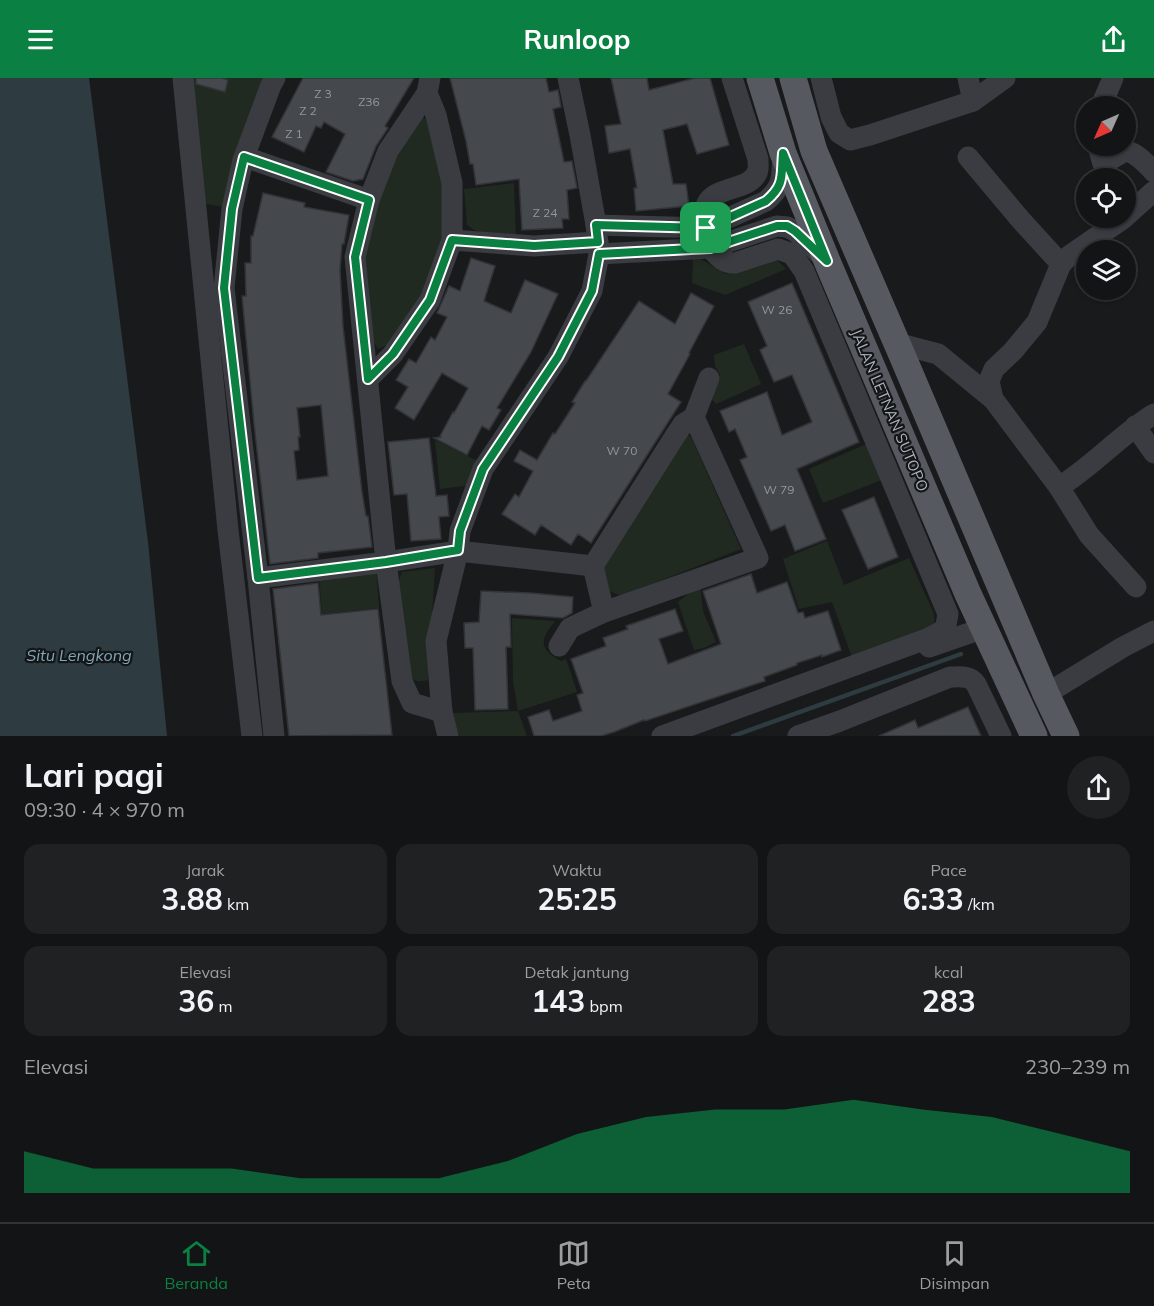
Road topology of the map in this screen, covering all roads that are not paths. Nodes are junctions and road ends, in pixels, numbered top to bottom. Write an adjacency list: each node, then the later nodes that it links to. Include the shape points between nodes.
1 (183, 78): 49 (street)
2 (275, 78): 15 (street)
3 (568, 78): 25 (street)
4 (732, 78): 23 (street, via 758,159 758,172 746,183 709,200 703,217)
5 (760, 78): 14 (main road, JALAN LETNAN SUTOPO)
6 (793, 78): 28 (main road, via 814,151)
7 (821, 78): 13 (street, via 831,117 839,133 850,140)
8 (968, 78): 13 (street)
9 (1005, 78): 13 (street)
10 (1113, 78): 12 (street)
11 (429, 86): 20 (street, via 390,147); 24 (street, via 452,183)
12 (1105, 96)
13 (973, 101)
14 (783, 153): 23 (street, via 780,186 774,194); 26 (main road, JALAN LETNAN SUTOPO)
15 (244, 157): 20 (street); 40 (street, via 232,209 224,288)
16 (968, 157): 27 (street)
17 (1102, 163): 18 (street, via 1129,151)
18 (1154, 172)
19 (1154, 191): 21 (street)
20 (369, 200): 30 (street, via 355,257)
21 (1136, 206)
22 (1108, 228): 27 (street)
23 (708, 238): 25 (street); 25 (street); 26 (street, via 787,226); 52 (street, via 728,263 778,249 792,254 804,271 948,619 944,630 929,638)
24 (452, 240): 25 (street, via 534,246); 30 (street, via 430,300 393,354)
25 (598, 240): 37 (street, via 592,291 558,357 483,469 460,531)
26 (827, 261): 43 (main road, JALAN LETNAN SUTOPO)
27 (1061, 264): 31 (street, via 1037,322 994,369 989,381)
28 (907, 351): 31 (street, via 938,354); 46 (main road)
29 (709, 378): 33 (street)
30 (368, 379): 38 (street)
31 (993, 399): 36 (street)
32 (1154, 414): 34 (street)
33 (694, 417): 39 (street, via 683,424); 42 (street, via 766,558)
34 (1135, 426): 35 (street); 36 (street)
35 (1154, 453)
36 (1059, 487): 41 (street, via 1089,535)
37 (458, 550): 38 (street); 39 (street); 47 (street, via 435,641)
38 (386, 562): 40 (street); 47 (street, via 402,681 412,703)
39 (593, 566): 42 (street)
40 (258, 578): 50 (street)
41 (1136, 587)
42 (604, 612): 45 (street, via 570,627)
43 (984, 628): 53 (street); 56 (main road, JALAN LETNAN SUTOPO)
44 (1154, 631): 46 (street)
45 (559, 646)
46 (1046, 694): 57 (main road)
47 (442, 712): 51 (street)
48 (843, 729): 54 (street); 55 (street, via 950,677 964,677 974,680)
49 (252, 736)
50 (274, 736)
51 (448, 736)
52 (662, 736)
53 (689, 736)
54 (798, 736)
55 (1001, 736)
56 (1034, 736)
57 (1066, 736)

